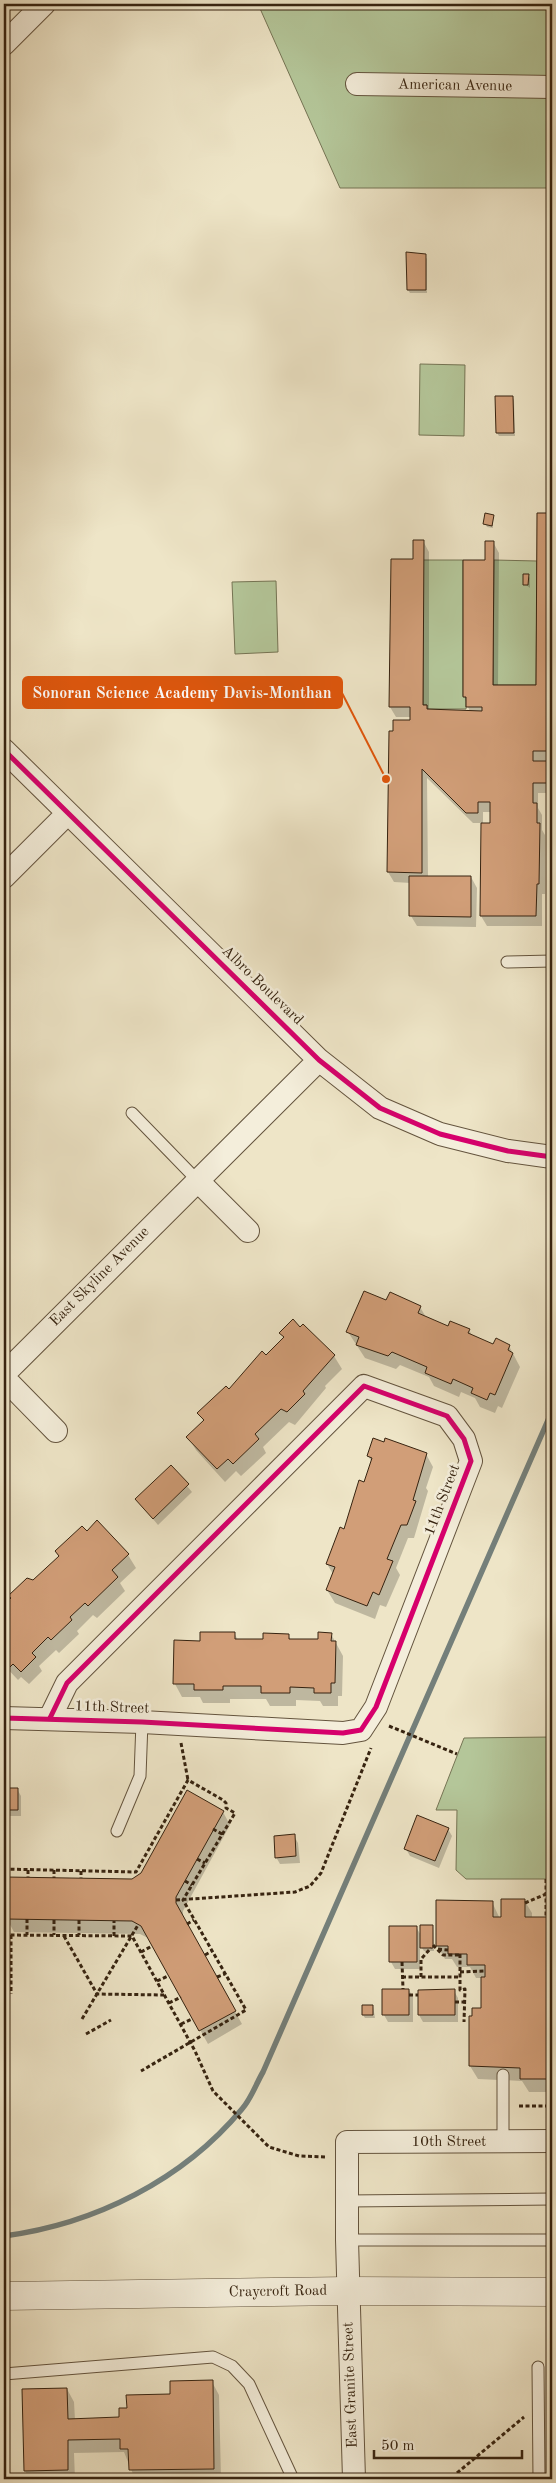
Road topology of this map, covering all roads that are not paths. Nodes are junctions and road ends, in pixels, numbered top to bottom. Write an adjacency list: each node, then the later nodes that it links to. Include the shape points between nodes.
1 (44, 4): 2 (street)
2 (4, 44)
3 (357, 84): 4 (street, American Avenue)
4 (552, 87)
5 (4, 750): 6 (street, Albro Boulevard)
6 (68, 814): 7 (street); 10 (street, Albro Boulevard)
7 (4, 876)
8 (552, 961): 9 (lane)
9 (507, 962)
10 (319, 1060): 12 (street, Albro Boulevard, via 380,1108 440,1134 508,1151); 13 (street, East Skyline Avenue)
11 (132, 1113): 13 (lane)
12 (552, 1157)
13 (197, 1180): 14 (street); 15 (street, East Skyline Avenue)
14 (248, 1231)
15 (4, 1374)
16 (4, 1378): 17 (street)
17 (56, 1431)
18 (4, 1718): 19 (street, 11th Street)
19 (50, 1718): 20 (street, 11th Street); 20 (street, 11th Street, via 67,1683 364,1386 447,1416 464,1440 471,1461 376,1707 361,1730 343,1733)
20 (142, 1722): 21 (lane, via 140,1776)
21 (117, 1831)
22 (503, 2075): 23 (lane)
23 (503, 2141): 24 (street, 10th Street); 25 (street, 10th Street)
24 (552, 2141)
25 (347, 2149): 27 (street, East Granite Street)
26 (552, 2199): 27 (lane)
27 (346, 2201): 28 (street, East Granite Street)
28 (347, 2240): 29 (lane); 30 (street, East Granite Street)
29 (552, 2240)
30 (348, 2291): 31 (street, Craycroft Road); 32 (street, Craycroft Road); 36 (street, East Granite Street)
31 (552, 2292)
32 (4, 2296)
33 (538, 2367): 37 (lane)
34 (4, 2374): 35 (lane, via 213,2357 232,2366 249,2384)
35 (293, 2479)
36 (354, 2479)
37 (540, 2479)

